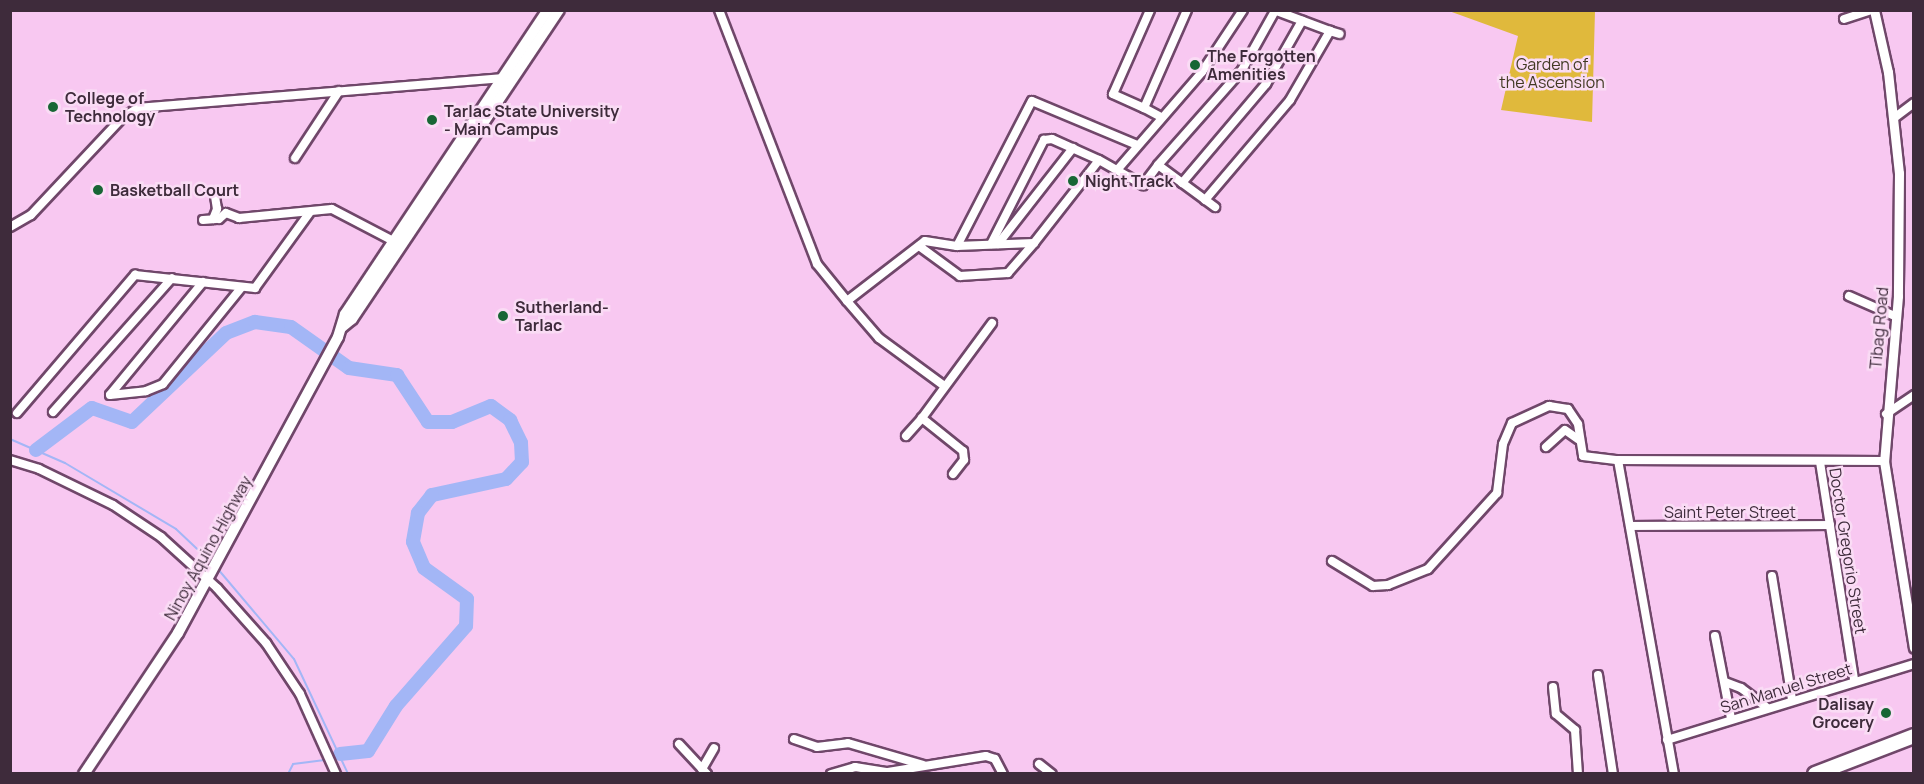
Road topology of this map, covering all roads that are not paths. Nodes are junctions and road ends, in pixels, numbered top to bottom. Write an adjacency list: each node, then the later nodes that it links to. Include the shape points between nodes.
1 (548, 10): 13 (main road, Ninoy Aquino Highway)
2 (559, 10): 13 (main road, Ninoy Aquino Highway)
3 (719, 10): 46 (street, via 817,264)
4 (1150, 10): 17 (street, via 1113,94)
5 (1187, 10): 17 (street)
6 (1243, 10): 19 (street, via 1215,56)
7 (1873, 10): 9 (street); 20 (street, Tibag Road)
8 (1274, 11): 10 (street); 25 (street, via 1242,70)
9 (1844, 19)
10 (1302, 21): 11 (street); 27 (street, via 1266,84)
11 (1330, 31): 12 (street); 29 (street, via 1290,100)
12 (1340, 34)
13 (515, 68): 14 (main road, Ninoy Aquino Highway); 18 (main road, Ninoy Aquino Highway)
14 (503, 78): 15 (street); 18 (main road, Ninoy Aquino Highway)
15 (339, 91): 23 (street); 34 (street, via 129,111 31,215)
16 (1914, 104): 20 (street)
17 (1143, 108): 19 (street)
18 (487, 109): 35 (main road, Ninoy Aquino Highway)
19 (1161, 117): 21 (street)
20 (1894, 118): 47 (street, Tibag Road, via 1900,232)
21 (1137, 145): 26 (street); 40 (street, via 1032,101)
22 (1073, 148): 24 (street); 37 (street); 37 (street, via 1052,139 1044,140)
23 (295, 158)
24 (1099, 160): 26 (street); 36 (street)
25 (1158, 165): 26 (street, via 1143,185); 27 (street)
26 (1118, 168)
27 (1182, 183): 29 (street)
28 (215, 196): 32 (street, via 217,209)
29 (1205, 200): 30 (street)
30 (1215, 207)
31 (310, 212): 32 (street, via 239,218 226,213); 35 (street, via 338,211); 44 (street, via 260,285)
32 (213, 219): 33 (street)
33 (203, 220)
34 (10, 227)
35 (396, 243): 67 (main road, Ninoy Aquino Highway, via 340,332)
36 (1034, 243): 37 (street); 41 (street, via 1006,274 958,275)
37 (994, 244): 40 (street)
38 (946, 245): 39 (street, via 928,241); 40 (street); 41 (street)
39 (919, 246): 41 (street); 46 (street)
40 (957, 246)
41 (936, 255)
42 (172, 278): 43 (street); 51 (street); 52 (street, via 144,274 130,279)
43 (203, 282): 44 (street); 44 (street, via 110,395 146,391 163,384)
44 (241, 288)
45 (1849, 296): 47 (street, via 1875,311)
46 (847, 301): 49 (street, via 879,338)
47 (1897, 317): 53 (street, Tibag Road)
48 (992, 323): 49 (street)
49 (943, 385): 54 (street)
50 (1914, 395): 53 (street)
51 (53, 412)
52 (17, 413)
53 (1886, 414): 60 (street, Tibag Road)
54 (922, 418): 55 (street); 62 (street, via 963,451 964,460)
55 (906, 436)
56 (1578, 440): 57 (street, via 1565,430); 59 (street, via 1586,458); 65 (street, via 1576,420 1564,407 1549,406 1516,420 1503,444 1497,493 1428,569 1388,585 1373,585)
57 (1546, 447)
58 (10, 460): 67 (street, via 39,469 113,505 161,537)
59 (1618, 460): 61 (street); 63 (street)
60 (1884, 461): 61 (street); 69 (street, Tibag Road)
61 (1820, 462): 64 (street, Doctor Gregorio Street)
62 (953, 474)
63 (1630, 525): 64 (street, Saint Peter Street); 80 (street)
64 (1830, 525): 72 (street, Doctor Gregorio Street)
65 (1332, 561)
66 (1772, 576): 75 (street)
67 (207, 579): 86 (main road, Ninoy Aquino Highway, via 178,633); 87 (street, via 266,643 309,710)
68 (1715, 636): 73 (street)
69 (1914, 648)
70 (1914, 664): 72 (street, San Manuel Street)
71 (1598, 675): 92 (street)
72 (1854, 680): 75 (street, San Manuel Street)
73 (1725, 682): 76 (street, via 1741,688); 77 (street)
74 (1552, 687): 91 (street, via 1556,714 1575,730)
75 (1792, 699): 76 (street, San Manuel Street)
76 (1766, 707): 77 (street, San Manuel Street)
77 (1731, 718): 80 (street, San Manuel Street)
78 (1914, 736): 94 (highway)
79 (794, 739): 84 (street, via 817,747 848,743)
80 (1668, 740): 93 (street)
81 (679, 744): 85 (street)
82 (714, 748): 85 (street)
83 (1039, 764): 90 (street)
84 (924, 765): 88 (street, via 888,772 855,767); 89 (street, via 986,756 995,759)
85 (705, 771)
86 (84, 774)
87 (336, 774)
88 (831, 774)
89 (1003, 774)
90 (1052, 774)
91 (1578, 774)
92 (1613, 774)
93 (1674, 774)
94 (1815, 774)

